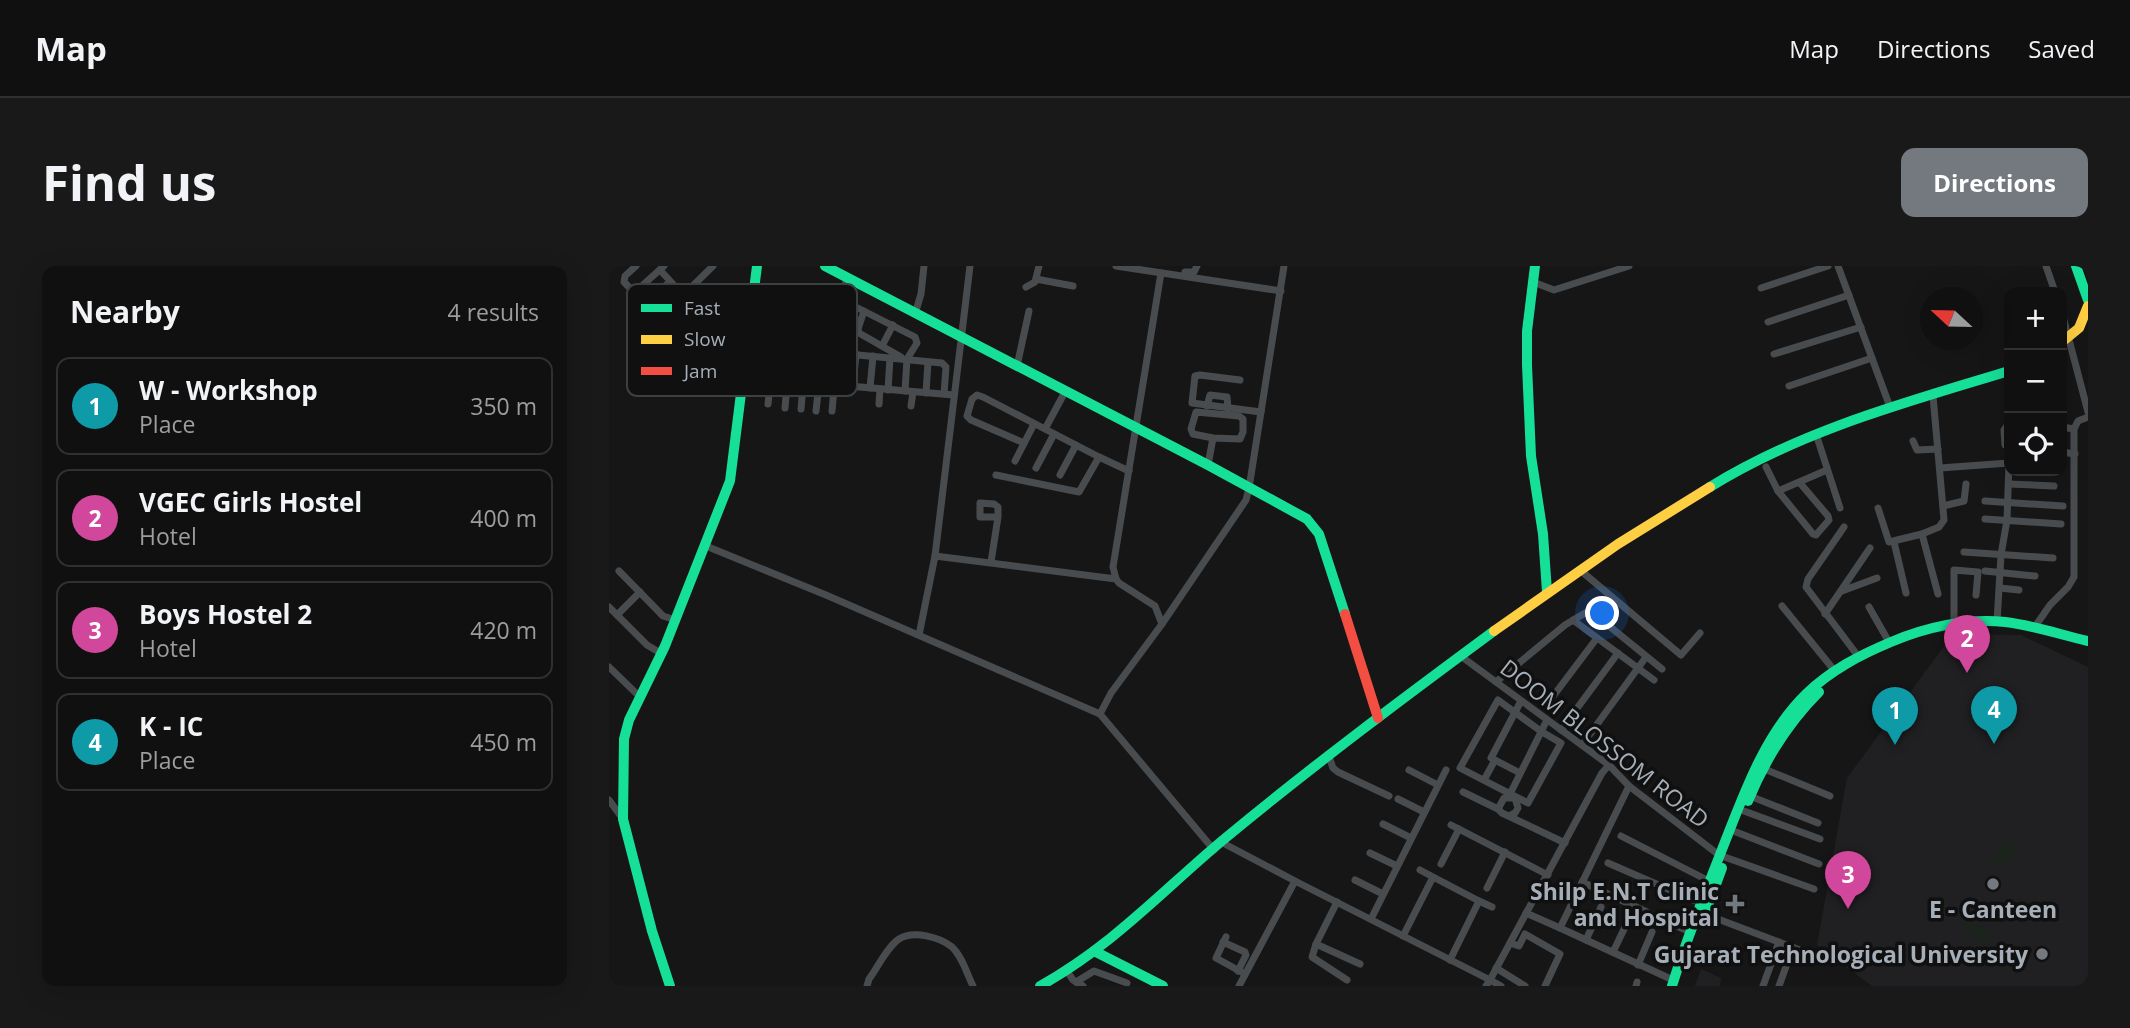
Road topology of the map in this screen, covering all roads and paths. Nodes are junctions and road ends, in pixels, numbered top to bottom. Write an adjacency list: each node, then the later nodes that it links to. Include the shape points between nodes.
1 (636, 266): 24 (street, via 624,279)
2 (713, 266): 27 (street)
3 (757, 266): 28 (street)
4 (825, 266): 20 (street)
5 (924, 266): 40 (street)
6 (971, 266): 45 (street)
7 (1039, 266): 22 (street)
8 (1116, 266): 18 (street)
9 (1196, 266): 19 (street, via 1192,273)
10 (1284, 266): 33 (street)
11 (1535, 266): 23 (street)
12 (1629, 266): 23 (street, via 1554,290)
13 (1828, 266): 32 (street)
14 (1838, 266): 34 (street)
15 (2046, 266): 31 (street)
16 (2076, 266): 35 (street)
17 (662, 268): 25 (street); 26 (street)
18 (1152, 269): 21 (street)
19 (1174, 270): 21 (street); 33 (street)
20 (846, 273): 40 (street)
21 (1161, 273): 86 (street)
22 (1036, 279): 29 (street); 30 (street)
23 (1533, 282): 148 (street, via 1527,331 1531,456)
24 (628, 284)
25 (644, 284)
26 (674, 284)
27 (694, 284)
28 (755, 284)
29 (1073, 286)
30 (1026, 287)
31 (2053, 287)
32 (1761, 288)
33 (1281, 290): 83 (street)
34 (1849, 295): 41 (street); 43 (street)
35 (2088, 300)
36 (2088, 306): 44 (street)
37 (857, 308): 38 (street)
38 (864, 311): 42 (street); 48 (street, via 859,332)
39 (1029, 311): 56 (street, via 1018,341)
40 (915, 314): 45 (street)
41 (1768, 322)
42 (893, 325): 48 (street); 54 (street, via 916,339)
43 (1861, 327): 50 (street); 53 (street)
44 (2084, 328): 46 (street)
45 (962, 338): 56 (street); 67 (street)
46 (2067, 338)
47 (2067, 342): 84 (street)
48 (882, 346): 54 (street)
49 (857, 354): 51 (street)
50 (1774, 354)
51 (873, 356): 52 (street); 61 (street)
52 (890, 358): 54 (street); 62 (street)
53 (1873, 358): 59 (street); 78 (street)
54 (906, 359): 55 (street); 64 (street)
55 (928, 362): 65 (street); 66 (street, via 946,367)
56 (1017, 366): 63 (street)
57 (2004, 373): 74 (street)
58 (1240, 380): 83 (street, via 1195,376 1192,403)
59 (1789, 386)
60 (857, 387): 61 (street)
61 (870, 388): 62 (street)
62 (884, 389): 64 (street); 76 (street)
63 (1066, 390): 86 (street); 88 (street)
64 (909, 391): 65 (street); 77 (street)
65 (926, 393): 66 (street)
66 (944, 394): 67 (street)
67 (954, 395): 134 (street)
68 (741, 396): 130 (street, via 730,481)
69 (769, 396): 75 (street)
70 (786, 396): 79 (street)
71 (802, 396): 80 (street)
72 (818, 396): 81 (street)
73 (833, 396): 82 (street)
74 (1933, 396): 78 (street); 96 (street)
75 (768, 404)
76 (879, 404)
77 (911, 406)
78 (1891, 407): 91 (street)
79 (785, 408)
80 (801, 409)
81 (816, 411)
82 (832, 411)
83 (1261, 412): 115 (street)
84 (2088, 414): 89 (street)
85 (1034, 424): 88 (street); 94 (street); 94 (street, via 983,397 972,399 967,416 971,420)
86 (1138, 428): 102 (street); 107 (street)
87 (2067, 428): 89 (street)
88 (1045, 429): 90 (street)
89 (2074, 429): 98 (street)
90 (1054, 434): 95 (street); 104 (street)
91 (1816, 434): 106 (street); 138 (street, via 1746,465)
92 (1213, 438): 92 (street, via 1193,434 1196,412 1243,419 1240,439); 102 (street)
93 (1913, 441): 96 (street, via 1917,450)
94 (1024, 443): 100 (street)
95 (1076, 445): 99 (street); 109 (street)
96 (1938, 449): 105 (street)
97 (2067, 453): 98 (street)
98 (2075, 454): 162 (street, via 2074,577)
99 (1099, 457): 107 (street); 108 (street, via 1079,492)
100 (1015, 461)
101 (2004, 463): 105 (street)
102 (1208, 465): 115 (street)
103 (1766, 467): 116 (street)
104 (1036, 468)
105 (1940, 468): 119 (street)
106 (1827, 470): 111 (street); 121 (street)
107 (1129, 471): 143 (street, via 1113,567)
108 (996, 475)
109 (1060, 475)
110 (2009, 476): 113 (street)
111 (1800, 483): 116 (street); 116 (street, via 1828,516 1816,535)
112 (1966, 484): 119 (street, via 1964,501)
113 (2009, 484): 114 (street); 118 (street)
114 (2054, 486)
115 (1249, 488): 159 (street, via 1238,512); 186 (street, via 1307,519 1319,534)
116 (1777, 491)
117 (1985, 501): 118 (street)
118 (2008, 501): 120 (street); 125 (street)
119 (1943, 506): 128 (street, via 1942,524)
120 (2063, 506)
121 (1840, 508)
122 (1878, 508): 129 (street, via 1888,541)
123 (998, 517): 136 (street)
124 (1985, 519): 125 (street)
125 (2007, 520): 126 (street); 133 (street)
126 (2061, 524)
127 (1844, 527): 155 (street, via 1806,584)
128 (1922, 534): 129 (street); 150 (street)
129 (1894, 542): 149 (street)
130 (706, 546): 157 (street); 165 (street)
131 (1870, 548): 146 (street)
132 (1964, 552): 133 (street)
133 (2001, 555): 135 (street); 140 (street)
134 (935, 556): 136 (street); 165 (street)
135 (2053, 558)
136 (992, 562): 143 (street)
137 (619, 570): 147 (street)
138 (1580, 570): 148 (street); 164 (street, via 1681,655)
139 (1985, 571): 140 (street)
140 (2001, 573): 141 (street); 144 (street)
141 (2035, 576)
142 (1877, 578): 146 (street)
143 (1116, 579): 159 (street, via 1155,606)
144 (2000, 588): 145 (street); 160 (street)
145 (2019, 590)
146 (1841, 591): 155 (street)
147 (640, 592): 156 (street); 157 (street, via 663,616)
148 (1547, 592): 173 (street)
149 (1906, 593)
150 (1938, 594)
151 (1976, 595): 161 (street, via 1977,572 1954,570)
152 (1782, 606): 178 (street)
153 (609, 607): 156 (street)
154 (1869, 607): 167 (street)
155 (1825, 614): 172 (street)
156 (617, 615): 171 (street)
157 (676, 620): 171 (street)
158 (1573, 620): 166 (street); 174 (street, via 1588,613 1598,617); 180 (street)
159 (1162, 624): 185 (street)
160 (2004, 625): 161 (street); 162 (street); 163 (street); 169 (street)
161 (1954, 626): 163 (street)
162 (2034, 628): 168 (street)
163 (1935, 632): 167 (street); 178 (street)
164 (1700, 633)
165 (919, 635): 185 (street)
166 (1597, 638): 170 (street); 183 (street)
167 (1889, 642): 172 (street)
168 (2088, 642)
169 (2088, 649)
170 (1618, 653): 176 (street); 188 (street)
171 (662, 654): 181 (street)
172 (1858, 656): 178 (street)
173 (1462, 657): 180 (street, DOOM BLOSSOM ROAD); 186 (street)
174 (1646, 657): 176 (street); 177 (street)
175 (609, 667): 181 (street)
176 (1638, 668): 179 (street); 190 (street)
177 (1662, 669)
178 (1837, 671): 193 (street, via 1790,712)
179 (1654, 680)
180 (1496, 682): 182 (street, DOOM BLOSSOM ROAD)
181 (640, 697): 211 (street, via 624,739)
182 (1521, 701): 184 (street); 187 (street, DOOM BLOSSOM ROAD)
183 (1548, 703)
184 (1515, 712): 189 (street); 192 (street, via 1491,758); 198 (street, via 1498,700 1460,768)
185 (1100, 713): 221 (street)
186 (1378, 718): 191 (street)
187 (1547, 720): 188 (street, DOOM BLOSSOM ROAD); 189 (street)
188 (1561, 730): 190 (street, DOOM BLOSSOM ROAD)
189 (1542, 732): 197 (street); 202 (street, via 1561,743 1528,803)
190 (1582, 745): 194 (street, DOOM BLOSSOM ROAD)
191 (1328, 754): 203 (street, via 1338,772); 221 (street)
192 (1495, 760): 197 (street); 198 (street)
193 (1762, 764): 204 (street); 205 (street); 224 (street)
194 (1609, 765): 200 (street, DOOM BLOSSOM ROAD); 220 (street)
195 (1409, 770): 199 (street)
196 (1445, 770): 199 (street)
197 (1520, 773): 202 (street)
198 (1484, 780): 202 (street)
199 (1438, 785): 210 (street)
200 (1629, 786): 224 (street, DOOM BLOSSOM ROAD); 235 (street)
201 (1463, 792): 208 (street)
202 (1510, 793)
203 (1389, 796)
204 (1750, 796): 209 (street); 214 (street)
205 (1830, 796)
206 (1398, 799): 210 (street)
207 (609, 800): 211 (street)
208 (1498, 808): 213 (street); 213 (street, via 1504,797 1514,798 1518,808)
209 (1744, 811): 216 (street); 219 (street)
210 (1424, 812): 218 (street)
211 (620, 815): 212 (street); 271 (street)
212 (609, 816)
213 (1509, 816): 220 (street)
214 (1818, 823)
215 (1383, 824): 218 (street)
216 (1736, 832): 224 (street); 227 (street)
217 (1621, 836): 234 (street)
218 (1411, 838): 228 (street)
219 (1820, 839)
220 (1565, 843): 230 (street)
221 (1218, 846): 233 (street); 256 (street)
222 (1505, 852): 226 (street, via 1455,827); 230 (street); 236 (street)
223 (1370, 853): 228 (street)
224 (1723, 857): 234 (street); 237 (street, DOOM BLOSSOM ROAD); 243 (street)
225 (1608, 863): 243 (street)
226 (1440, 864)
227 (1819, 864)
228 (1397, 866): 238 (street)
229 (1420, 870): 231 (street)
230 (1548, 875): 244 (street)
231 (1435, 878): 239 (street); 250 (street)
232 (1355, 880): 238 (street)
233 (1295, 881): 240 (street); 264 (street)
234 (1709, 881): 243 (street)
235 (1582, 882): 247 (street); 249 (street)
236 (1487, 888)
237 (1814, 889)
238 (1383, 894): 245 (street)
239 (1479, 901): 241 (street); 259 (street)
240 (1337, 902): 245 (street); 254 (street)
241 (1492, 907)
242 (1601, 907): 251 (street)
243 (1701, 909): 249 (street); 252 (street); 270 (street)
244 (1527, 913): 247 (street); 253 (street)
245 (1371, 919): 250 (street)
246 (1626, 925): 257 (street)
247 (1560, 928): 251 (street)
248 (1652, 932): 261 (street)
249 (1690, 932): 270 (street)
250 (1403, 936): 259 (street)
251 (1586, 940): 257 (street)
252 (1779, 942): 255 (street); 280 (street)
253 (1510, 943): 262 (street); 279 (street, via 1518,946 1525,934 1560,954)
254 (1316, 944): 260 (street); 266 (street, via 1312,957)
255 (1793, 947): 258 (street); 281 (street)
256 (1094, 951): 263 (street); 265 (street)
257 (1612, 952): 261 (street)
258 (1805, 952)
259 (1450, 960): 267 (street)
260 (1360, 964)
261 (1638, 965): 270 (street)
262 (1496, 968): 267 (street); 278 (street)
263 (1067, 971): 268 (street); 274 (street)
264 (1242, 972): 264 (street, via 1245,952 1224,939 1216,958); 276 (street)
265 (1140, 978): 269 (street); 275 (street)
266 (1347, 980)
267 (1488, 983): 277 (street)
268 (1079, 984): 269 (street, via 1094,971)
269 (1126, 984)
270 (1676, 984)
271 (670, 986)
272 (867, 986): 273 (street, via 895,943 905,936 926,935 950,946)
273 (974, 986)
274 (1039, 986)
275 (1163, 986)
276 (1238, 986)
277 (1501, 986)
278 (1525, 986)
279 (1545, 986)
280 (1763, 986)
281 (1779, 986)

